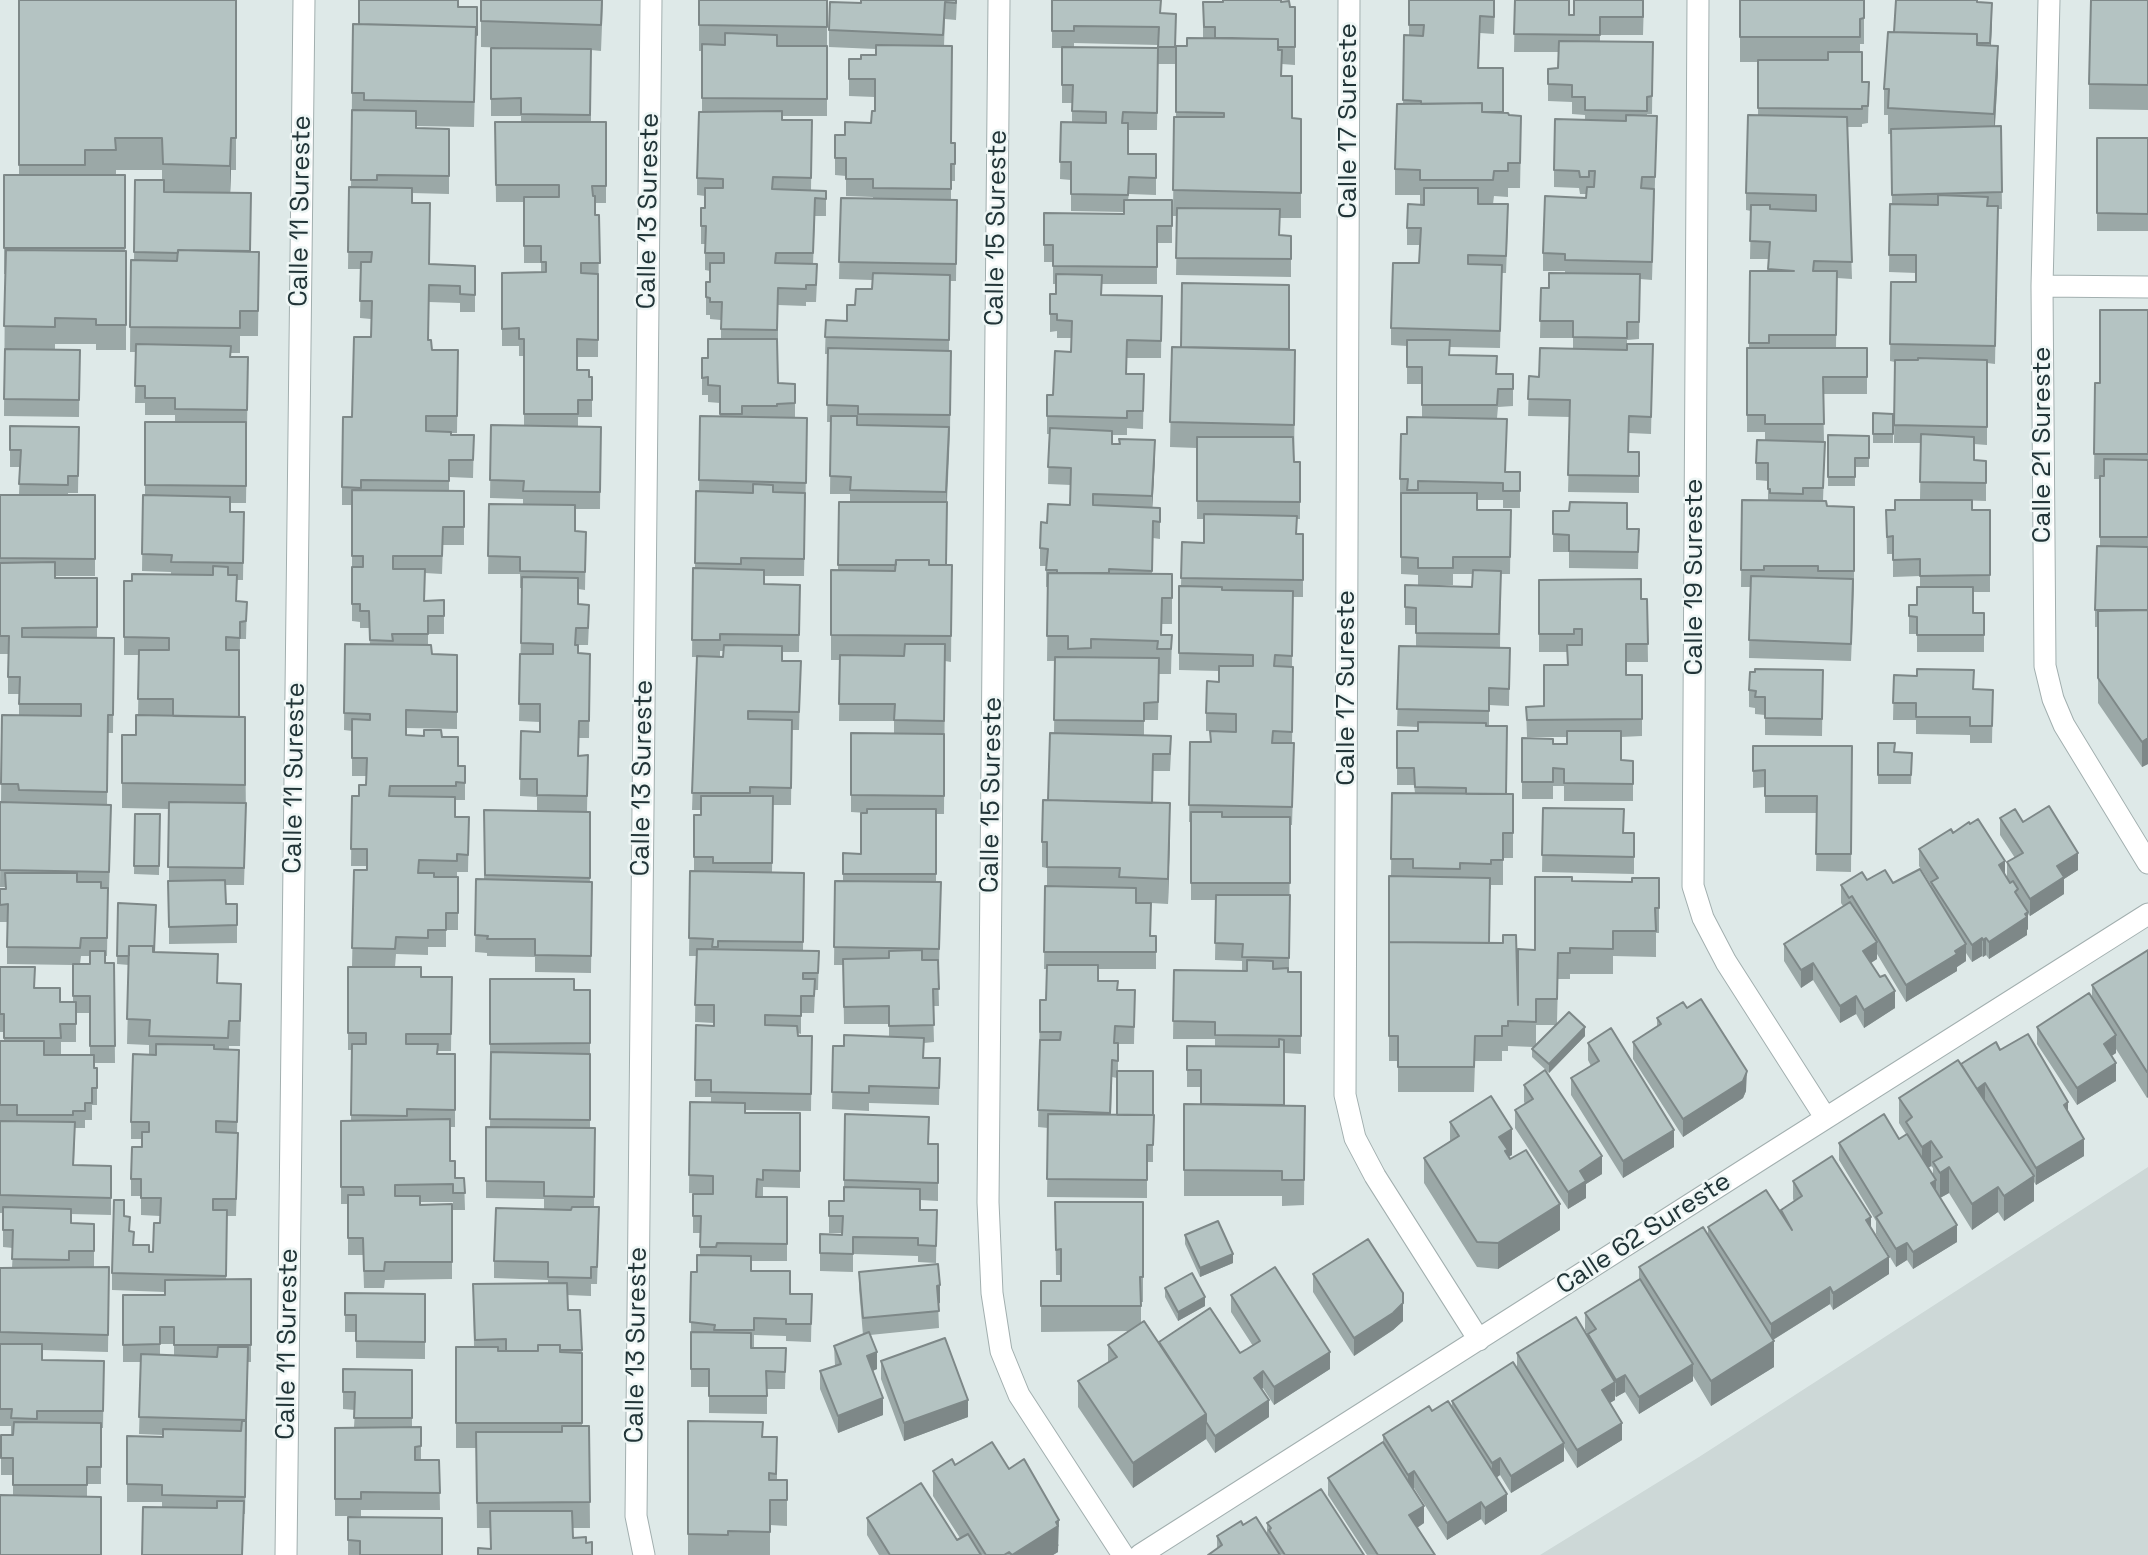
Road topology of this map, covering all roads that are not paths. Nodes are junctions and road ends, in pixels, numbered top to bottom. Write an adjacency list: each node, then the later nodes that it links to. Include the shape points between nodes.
1 (304, 0): 13 (street, Calle 11 Sureste)
2 (651, 0): 14 (street, Calle 13 Sureste, via 636,1516)
3 (999, 0): 15 (street, Calle 15 Sureste, via 988,1202 992,1293 1001,1351 1019,1395)
4 (1349, 0): 12 (street, Calle 17 Sureste, via 1345,1095 1355,1138 1375,1176)
5 (1698, 0): 11 (street, Calle 19 Sureste, via 1693,886 1703,918 1726,962)
6 (2049, 0): 7 (street, Calle 21 Sureste)
7 (2042, 286): 8 (street); 9 (street, Calle 21 Sureste, via 2045,666 2064,725)
8 (2148, 287)
9 (2148, 863)
10 (2148, 914): 11 (street, Calle 62 Sureste)
11 (1825, 1117): 12 (street, Calle 62 Sureste)
12 (1479, 1340): 16 (street, Calle 62 Sureste)
13 (286, 1555)
14 (644, 1555)
15 (1123, 1555)
16 (1140, 1555)

